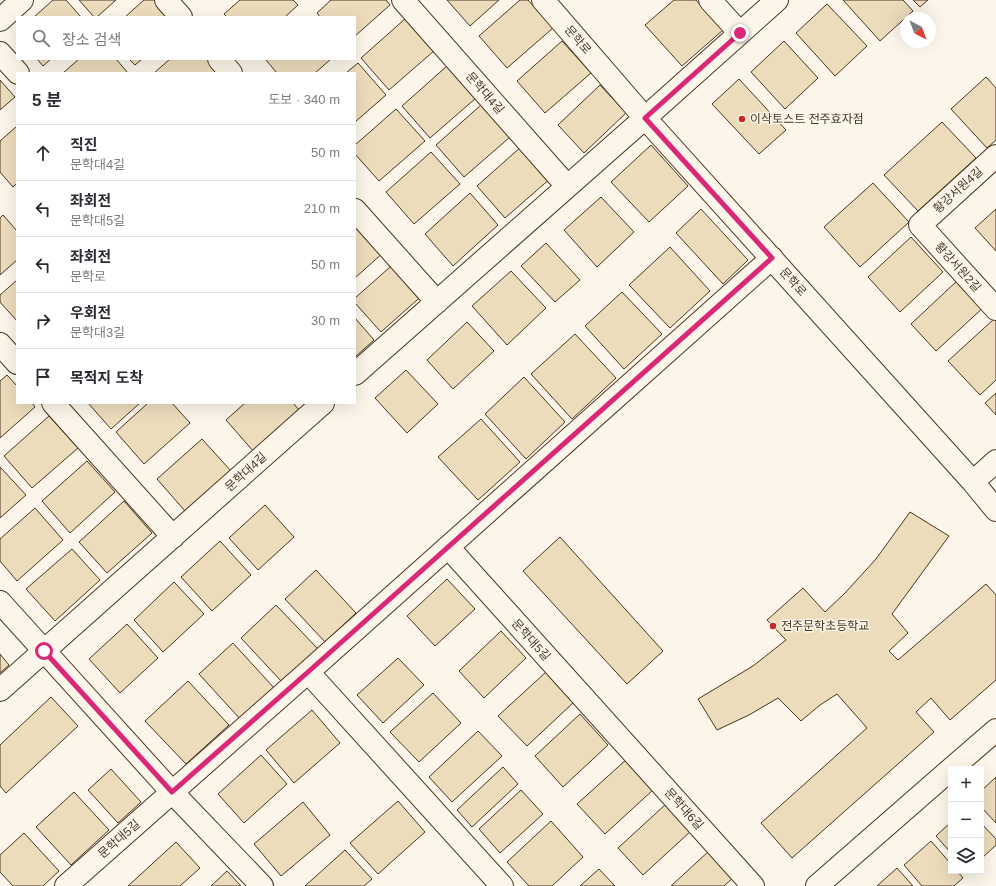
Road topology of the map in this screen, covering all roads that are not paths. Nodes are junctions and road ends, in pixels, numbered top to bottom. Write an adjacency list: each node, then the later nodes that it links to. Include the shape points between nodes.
1 (22, 0): 8 (street)
2 (166, 0): 7 (street)
3 (403, 0): 16 (street, 문학대4길)
4 (543, 0): 14 (street, 문학로)
5 (710, 0): 9 (street)
6 (777, 0): 9 (street)
7 (180, 16)
8 (0, 20)
9 (740, 33): 14 (street)
10 (0, 54): 12 (street)
11 (220, 60): 13 (street)
12 (17, 72)
13 (230, 72)
14 (645, 118): 16 (street); 19 (street, 문학로)
15 (996, 156): 18 (street, 황강서원4길)
16 (567, 186): 20 (street)
17 (356, 211): 20 (street)
18 (920, 225): 21 (street, 황강서원2길)
19 (772, 258): 28 (street, 문학로); 31 (street, 문학대5길)
20 (437, 302): 24 (street)
21 (996, 309)
22 (0, 344): 23 (street)
23 (16, 362)
24 (356, 373)
25 (54, 404): 30 (street)
26 (319, 404): 30 (street, 문학대4길)
27 (996, 461): 28 (street)
28 (973, 482): 29 (street, 문학로)
29 (996, 510)
30 (173, 537): 33 (street, 문학대4길)
31 (448, 547): 34 (street, 문학대5길); 37 (street, 문학대5길)
32 (0, 602): 33 (street)
33 (44, 651): 35 (street, 문학대4길); 40 (street)
34 (308, 672): 40 (street, 문학대5길); 43 (street)
35 (0, 690)
36 (996, 730): 38 (street)
37 (614, 732): 44 (street, 문학대6길)
38 (954, 766)
39 (948, 772): 45 (street)
40 (172, 792): 41 (street, 문학대5길); 42 (street)
41 (66, 886)
42 (262, 886)
43 (502, 886)
44 (753, 886)
45 (818, 886)

